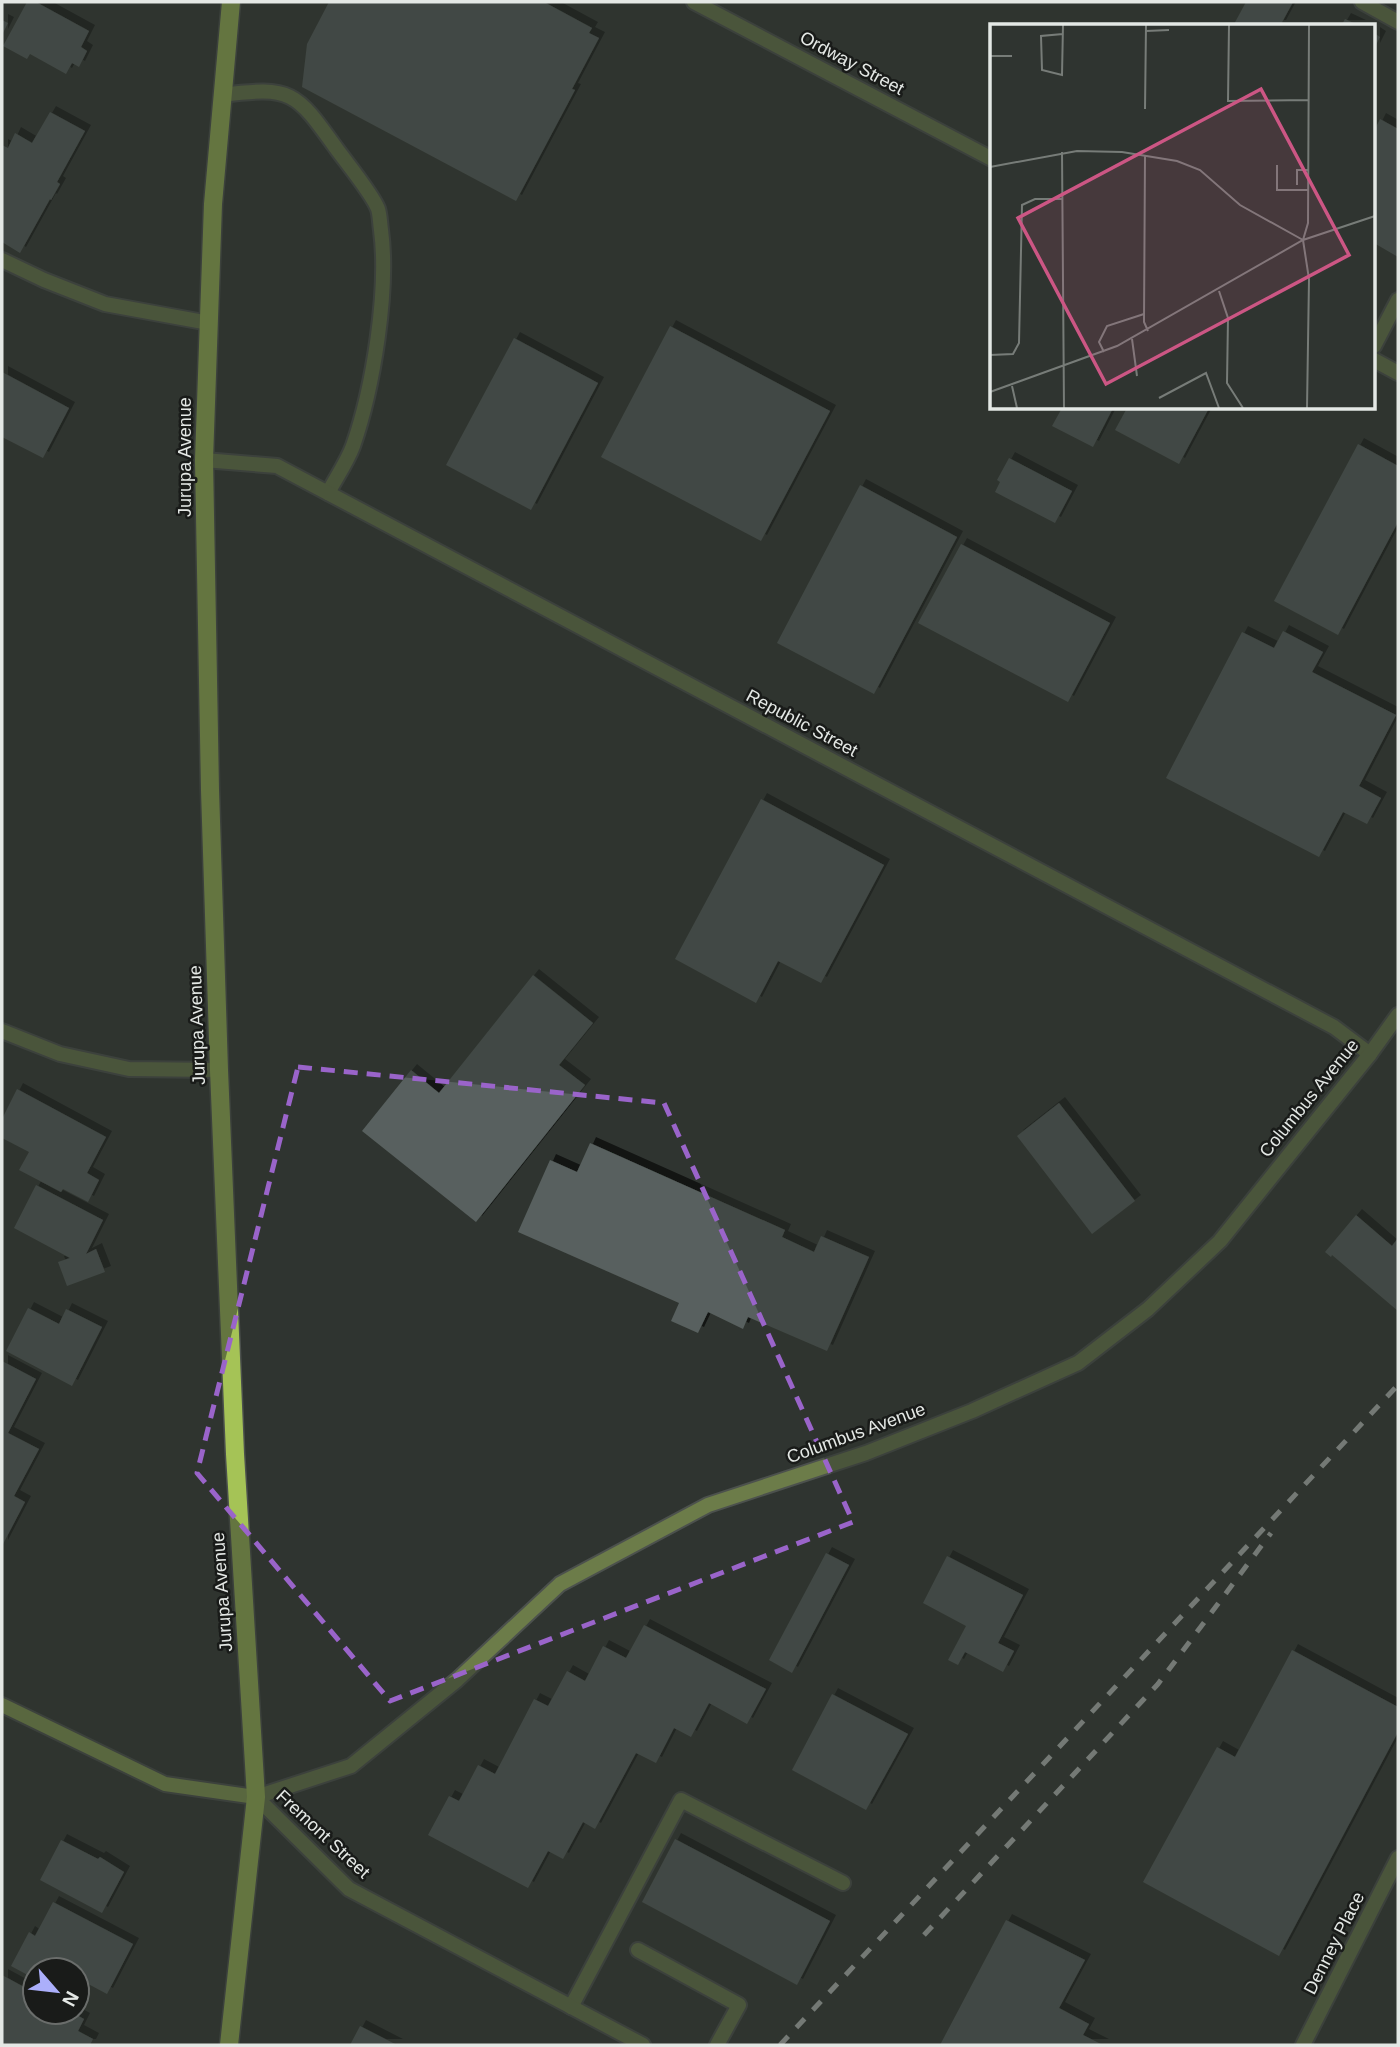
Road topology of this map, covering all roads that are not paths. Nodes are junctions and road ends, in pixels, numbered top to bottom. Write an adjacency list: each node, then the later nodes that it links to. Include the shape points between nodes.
1 (231, 2): 5 (main road, Jurupa Avenue)
2 (694, 2): 6 (street, Ordway Street)
3 (1362, 2): 4 (street)
4 (1398, 22)
5 (222, 95): 9 (main road, Jurupa Avenue); 14 (street, via 252,91 297,99 378,209 384,256 369,386 352,448)
6 (990, 158)
7 (2, 260): 9 (street, via 106,304)
8 (1398, 300): 10 (street)
9 (209, 323): 13 (main road, Jurupa Avenue)
10 (1376, 342)
11 (1376, 361): 12 (street)
12 (1398, 373)
13 (204, 460): 14 (street, Republic Street, via 277,466); 18 (main road, Jurupa Avenue)
14 (328, 493): 17 (street, Republic Street, via 1322,1020)
15 (1398, 1015): 17 (street, Columbus Avenue)
16 (2, 1031): 18 (street, via 60,1054 129,1069)
17 (1370, 1054): 20 (street, Columbus Avenue, via 1220,1241 1149,1309 1078,1363 866,1453 708,1505 559,1584 457,1680 351,1766)
18 (219, 1070): 20 (main road, Jurupa Avenue, via 235,1454)
19 (2, 1705): 20 (street, Fremont Street, via 166,1784)
20 (256, 1797): 24 (street, Fremont Street, via 349,1889); 25 (main road, Jurupa Avenue)
21 (1398, 1858): 28 (street, Denney Place)
22 (843, 1883): 24 (street, via 681,1800)
23 (638, 1950): 27 (street, via 739,2004)
24 (571, 2007): 26 (street, Fremont Street)
25 (229, 2045)
26 (643, 2045)
27 (718, 2045)
28 (1303, 2045)

